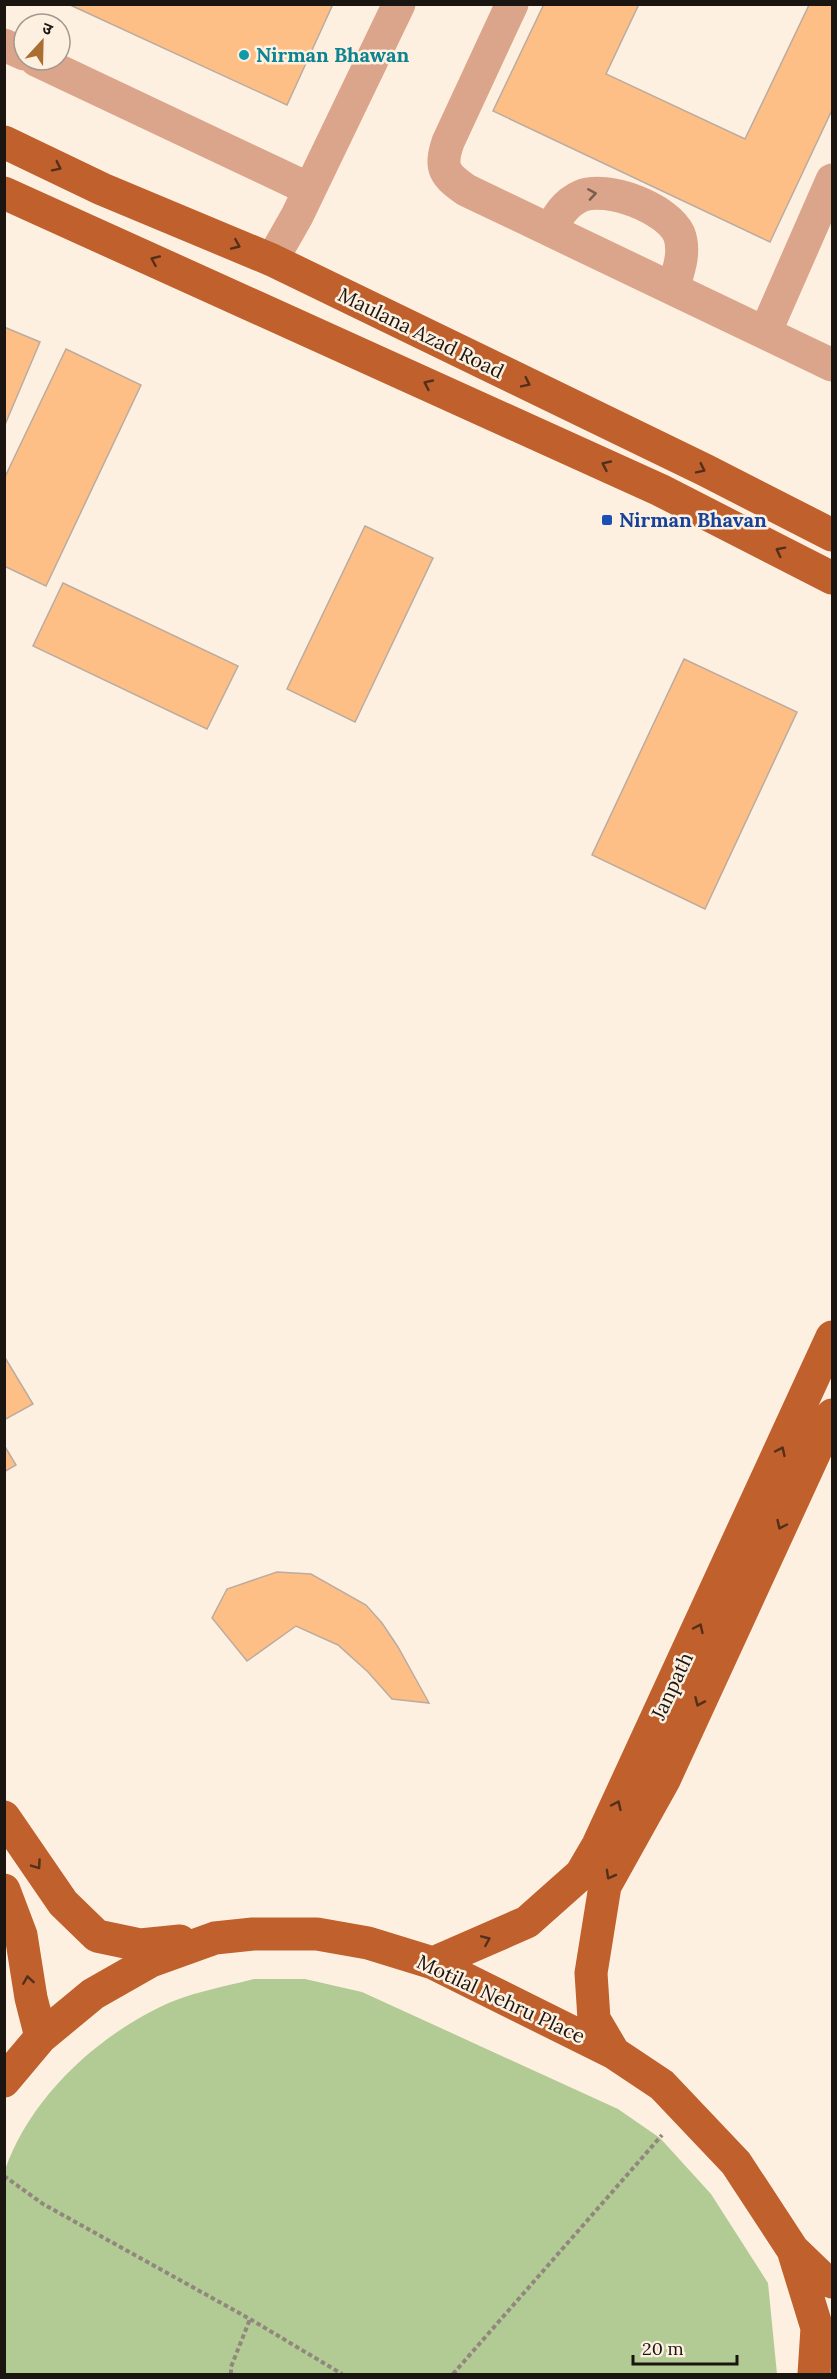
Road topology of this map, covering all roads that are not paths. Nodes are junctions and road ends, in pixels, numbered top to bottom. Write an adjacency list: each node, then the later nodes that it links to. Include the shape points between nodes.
1 (399, 4): 6 (lane)
2 (512, 4): 8 (lane, via 442,159 448,177 466,190)
3 (61, 72): 6 (lane)
4 (4, 142): 9 (main road, Maulana Azad Road, one-way to 9, via 102,189)
5 (832, 180): 11 (lane)
6 (309, 189): 9 (lane)
7 (4, 192): 14 (main road, Maulana Azad Road, one-way to 7, via 660,490)
8 (550, 230): 10 (lane); 10 (lane, one-way to 10, via 569,203 599,192 656,211 669,221 682,248)
9 (272, 260): 13 (main road, Maulana Azad Road, one-way to 13)
10 (674, 289): 11 (lane)
11 (765, 333): 12 (lane)
12 (832, 365)
13 (832, 535)
14 (832, 578)
15 (832, 1336): 20 (main road, Janpath, one-way to 15, via 527,1922 581,1874 598,1845)
16 (832, 1415): 22 (main road, Janpath, one-way to 22, via 664,1780 604,1886 591,1973 594,2019)
17 (4, 1817): 19 (main road, one-way to 19, via 63,1903 97,1936 140,1945)
18 (4, 1890): 21 (main road, one-way to 18, via 21,1935)
19 (215, 1938): 20 (main road, Motilal Nehru Place, via 317,1934 368,1943); 21 (main road, Motilal Nehru Place, via 151,1961 93,1994)
20 (433, 1963): 22 (main road, Motilal Nehru Place)
21 (41, 2037): 23 (main road, Motilal Nehru Place)
22 (614, 2053): 24 (main road, Motilal Nehru Place, via 662,2085 736,2163)
23 (4, 2081)
24 (793, 2250): 25 (main road, via 822,2278); 26 (main road, Motilal Nehru Place, via 817,2328)
25 (832, 2282)
26 (814, 2374)

